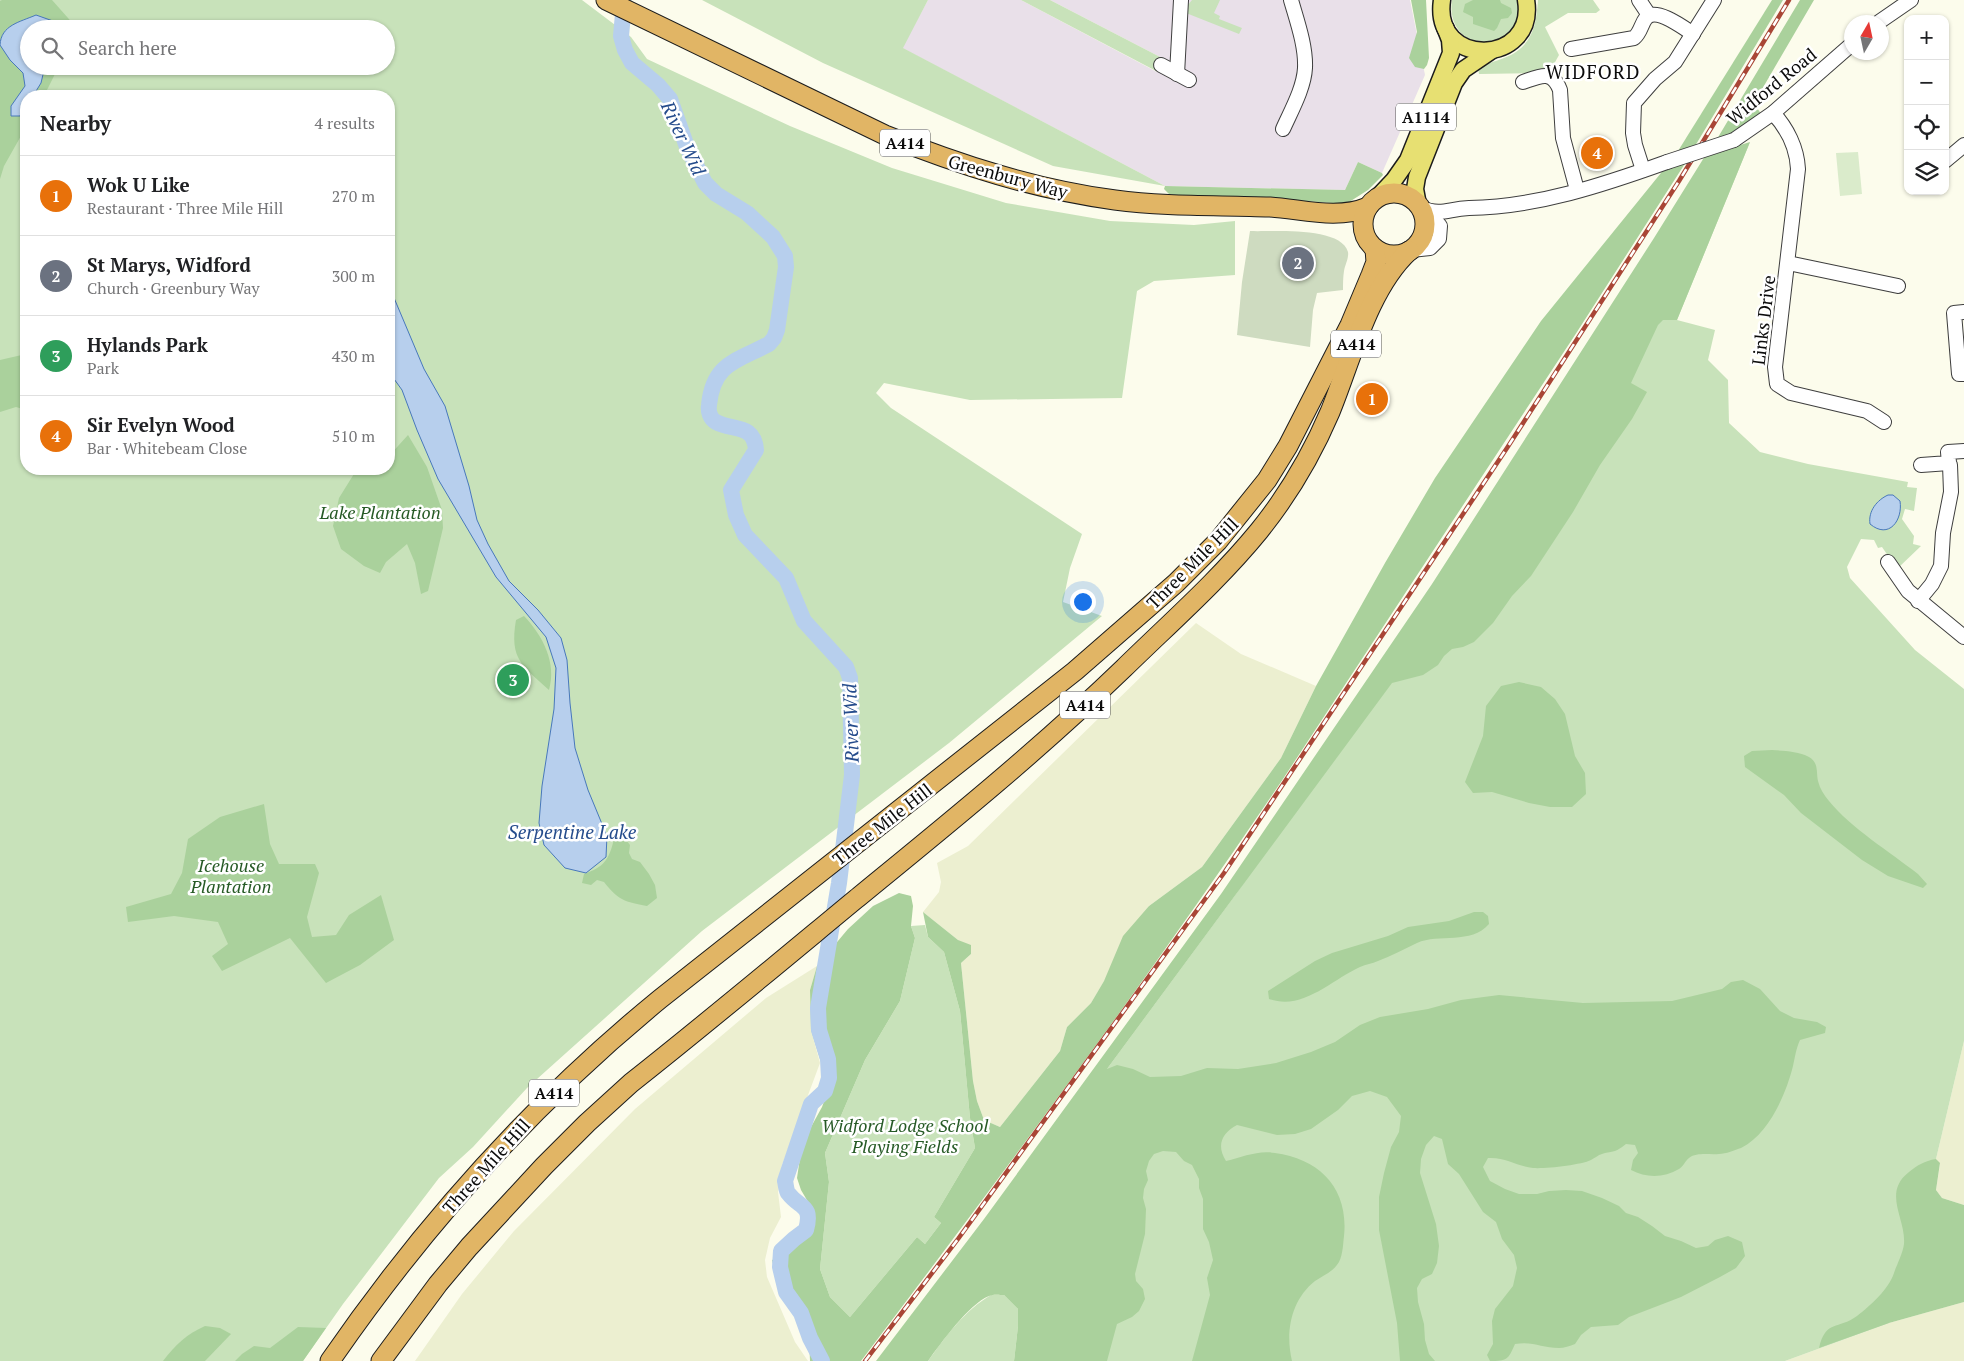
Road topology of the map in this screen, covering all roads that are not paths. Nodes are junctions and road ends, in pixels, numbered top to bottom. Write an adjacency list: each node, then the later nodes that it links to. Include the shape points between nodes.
1 (606, 0): 27 (highway, Greenbury Way / A414, via 885,135 996,176 1116,200 1286,208)
2 (1182, 0): 16 (street, via 1183,77)
3 (1291, 0): 19 (street, via 1305,69)
4 (1639, 0): 9 (street)
5 (1714, 0): 12 (street)
6 (1911, 0): 10 (street)
7 (1526, 1): 14 (main road, A1114, via 1525,19 1519,33 1507,45)
8 (1441, 3): 11 (main road, A1114)
9 (1649, 15): 12 (street, via 1668,19); 13 (street, via 1634,38)
10 (1889, 15)
11 (1445, 28): 14 (main road, via 1465,47); 24 (main road, A1114, via 1451,53 1416,145 1404,168)
12 (1693, 34): 22 (street, via 1674,62 1634,104 1634,145)
13 (1571, 49)
14 (1491, 51): 25 (main road, A1114, via 1463,70 1454,83 1417,177 1415,189)
15 (1844, 51): 18 (street, Widford Road)
16 (1161, 65)
17 (1523, 82): 23 (street, via 1544,75 1558,84 1563,138)
18 (1773, 113): 22 (street, Widford Road, bridge, via 1734,140); 31 (street, Links Drive, via 1789,137 1797,158)
19 (1283, 129)
20 (1964, 145): 21 (street)
21 (1949, 158)
22 (1643, 170): 23 (street, Widford Road)
23 (1577, 190): 26 (street, Widford Road, via 1535,202)
24 (1372, 203): 25 (highway, A414, via 1387,194 1398,194 1410,198); 27 (highway, Greenbury Way / A414, via 1352,212); 29 (highway, A414, via 1363,224)
25 (1422, 208): 26 (street, Widford Road, via 1440,213); 28 (street, via 1437,220); 30 (highway, A414, via 1424,229 1420,240)
26 (1478, 209): 28 (street, Widford Road, via 1454,215)
27 (1325, 213): 29 (highway, Greenbury Way / A414)
28 (1441, 234): 30 (street, Widford Road, via 1430,248)
29 (1372, 245): 30 (highway, A414, via 1382,253 1394,255); 42 (highway, Three Mile Hill / A414, via 1376,262 1371,276 1323,380 1267,480 1233,524 1176,583 1122,631 1022,714 642,1014 572,1076 452,1201)
30 (1410, 251): 43 (highway, Three Mile Hill / A414, via 1398,261 1375,299 1310,455 1260,530 1202,593 1004,778 631,1083 587,1123 469,1247)
31 (1788, 263): 32 (street, Links Drive); 35 (street, Links Drive, via 1775,367 1777,384 1791,393 1867,411)
32 (1898, 286)
33 (1964, 312): 34 (street, via 1954,313 1959,374)
34 (1964, 374)
35 (1884, 422)
36 (1964, 451): 37 (street, via 1948,452 1949,463)
37 (1922, 465)
38 (1950, 465): 40 (street, via 1951,492 1943,532 1941,566 1932,584)
39 (1888, 562): 40 (street)
40 (1918, 600): 41 (street)
41 (1964, 637)
42 (330, 1361)
43 (381, 1361)

